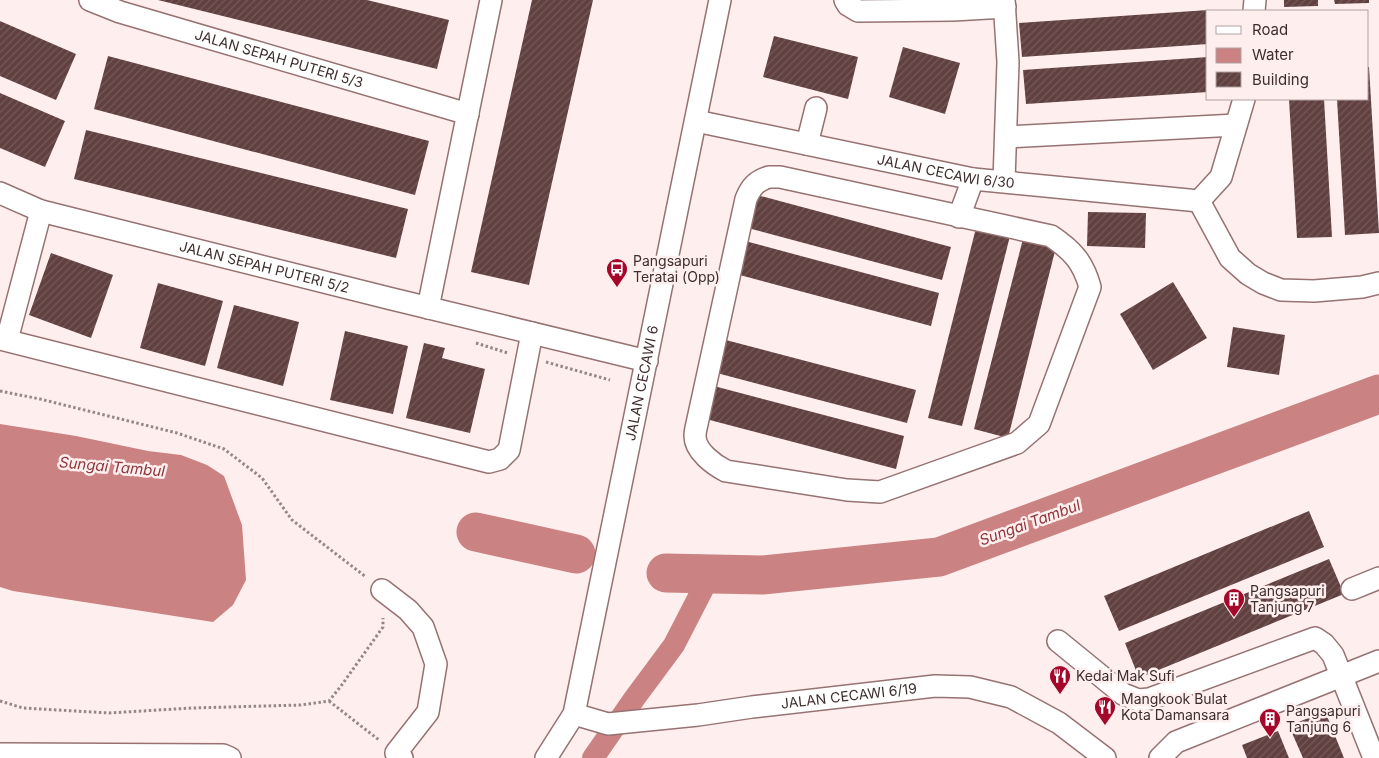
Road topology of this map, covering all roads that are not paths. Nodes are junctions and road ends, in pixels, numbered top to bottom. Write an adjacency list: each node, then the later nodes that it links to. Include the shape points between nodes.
1 (90, 0): 9 (street, JALAN SEPAH PUTERI 5/3, via 120,12)
2 (491, 0): 9 (street)
3 (720, 0): 10 (street, JALAN CECAWI 6)
4 (845, 0): 6 (street, via 858,11)
5 (1004, 4): 6 (street); 12 (street, via 1008,62)
6 (953, 5)
7 (1244, 100): 11 (street)
8 (816, 108): 13 (street)
9 (468, 114): 21 (street)
10 (696, 121): 13 (street, JALAN CECAWI 6/30); 24 (street, JALAN CECAWI 6)
11 (1236, 125): 12 (street); 17 (street, via 1221,177)
12 (1006, 137): 15 (street)
13 (807, 144): 14 (street, JALAN CECAWI 6/30)
14 (973, 179): 15 (street, JALAN CECAWI 6/30); 19 (street)
15 (1004, 181): 17 (street, JALAN CECAWI 6/30)
16 (0, 193): 18 (street, JALAN SEPAH PUTERI 5/2)
17 (1200, 201): 20 (street, via 1230,258 1263,283 1281,290 1314,291 1362,288)
18 (42, 211): 21 (street, JALAN SEPAH PUTERI 5/2); 23 (street)
19 (960, 217): 19 (street, via 1051,236 1070,249 1085,270 1090,287 1039,424 1017,443 880,492 726,471 703,454 695,438 698,419 746,199 755,183 769,177 780,177)
20 (1379, 283)
21 (428, 308): 22 (street, JALAN SEPAH PUTERI 5/2)
22 (532, 333): 23 (street, via 509,450 500,459 489,462); 24 (street, JALAN SEPAH PUTERI 5/2)
23 (4, 339)
24 (647, 361): 31 (street, JALAN CECAWI 6)
25 (1379, 578): 26 (street)
26 (1352, 589)
27 (382, 590): 33 (street, via 408,610 423,628 436,664 428,712)
28 (1058, 641): 30 (street, via 1123,694 1138,700 1149,699 1315,638 1333,655)
29 (1379, 660): 30 (street)
30 (1341, 676): 37 (street, via 1176,742); 38 (street)
31 (574, 714): 35 (street, JALAN CECAWI 6); 36 (street, JALAN CECAWI 6/19, via 617,723 935,686 970,686 1011,697 1059,723)
32 (4, 755): 34 (street, via 223,755)
33 (399, 756)
34 (230, 758)
35 (546, 758)
36 (1105, 758)
37 (1160, 758)
38 (1374, 758)

